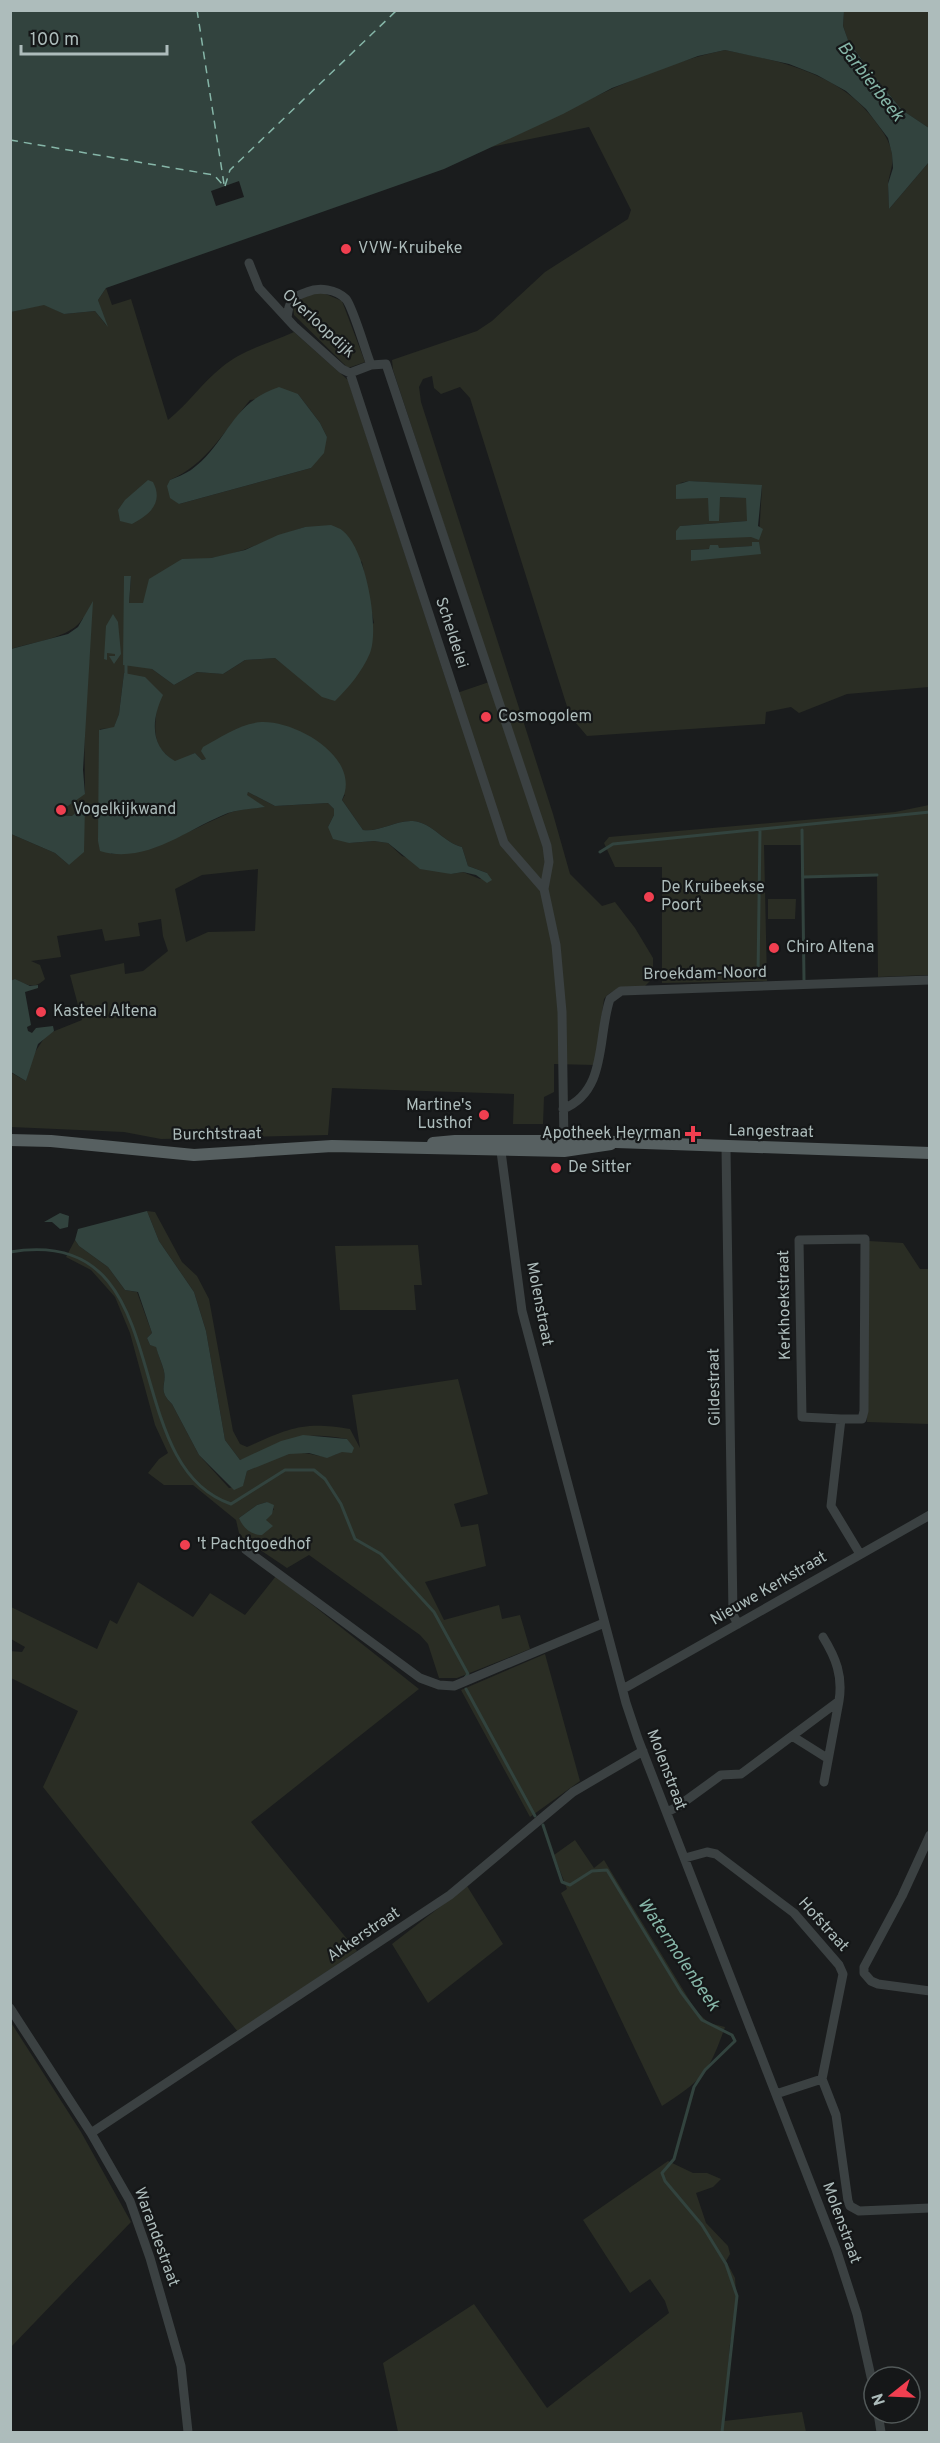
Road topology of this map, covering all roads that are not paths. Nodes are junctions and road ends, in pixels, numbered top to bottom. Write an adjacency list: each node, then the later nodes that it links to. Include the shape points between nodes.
1 (249, 263): 2 (street, Overloopdijk, via 259,288)
2 (287, 318): 4 (street, via 289,302 295,296 317,288 333,291 347,300); 5 (street, Overloopdijk)
3 (386, 364): 4 (street, Overloopdijk); 6 (street, Scheldelei, via 547,846 549,862)
4 (371, 365): 5 (street, Overloopdijk)
5 (350, 373): 6 (street, Scheldelei, via 504,843)
6 (544, 889): 8 (street, Scheldelei, via 560,975)
7 (930, 980): 8 (street, Broekdam-Noord, via 621,991 610,999 601,1057 586,1091 576,1103)
8 (563, 1109): 11 (street, Scheldelei)
9 (10, 1140): 10 (main road, Burchtstraat, via 194,1155 332,1146 424,1146 455,1141)
10 (501, 1145): 11 (main road, Langestraat); 18 (street, Molenstraat, via 522,1311)
11 (563, 1146): 12 (main road, Langestraat)
12 (726, 1148): 13 (main road, Langestraat); 19 (street, Gildestraat, via 733,1616)
13 (930, 1153)
14 (842, 1419): 14 (street, Kerkhoekstraat, via 802,1417 799,1240 865,1239 864,1411 862,1419); 17 (street, via 831,1506)
15 (930, 1515): 17 (street, Nieuwe Kerkstraat)
16 (246, 1550): 18 (street, via 420,1678 439,1685 454,1686 472,1680)
17 (860, 1554): 19 (street, Nieuwe Kerkstraat)
18 (604, 1623): 21 (street, Molenstraat)
19 (738, 1624): 21 (street, Nieuwe Kerkstraat)
20 (823, 1637): 22 (street, via 840,1675)
21 (623, 1689): 24 (street, Molenstraat)
22 (839, 1701): 23 (street); 25 (street)
23 (792, 1736): 25 (street); 27 (street, via 741,1774 721,1774)
24 (643, 1751): 27 (street, Molenstraat); 36 (street, Akkerstraat, via 573,1792 450,1895)
25 (826, 1758): 26 (street)
26 (825, 1782)
27 (667, 1812): 29 (street, Molenstraat)
28 (930, 1835): 30 (street)
29 (685, 1858): 31 (street, Hofstraat, via 699,1853 716,1854 794,1913); 35 (street, Molenstraat)
30 (864, 1973): 31 (street); 32 (street, via 878,1984)
31 (843, 1974): 34 (street, Hofstraat)
32 (930, 1991)
33 (10, 2007): 36 (street, Warandestraat)
34 (822, 2079): 35 (street); 37 (street, via 836,2115 848,2201 854,2210)
35 (776, 2094): 38 (street, Molenstraat, via 836,2248)
36 (91, 2133): 39 (street, Warandestraat, via 129,2201 150,2258 181,2366)
37 (930, 2208)
38 (868, 2365)
39 (188, 2433)

